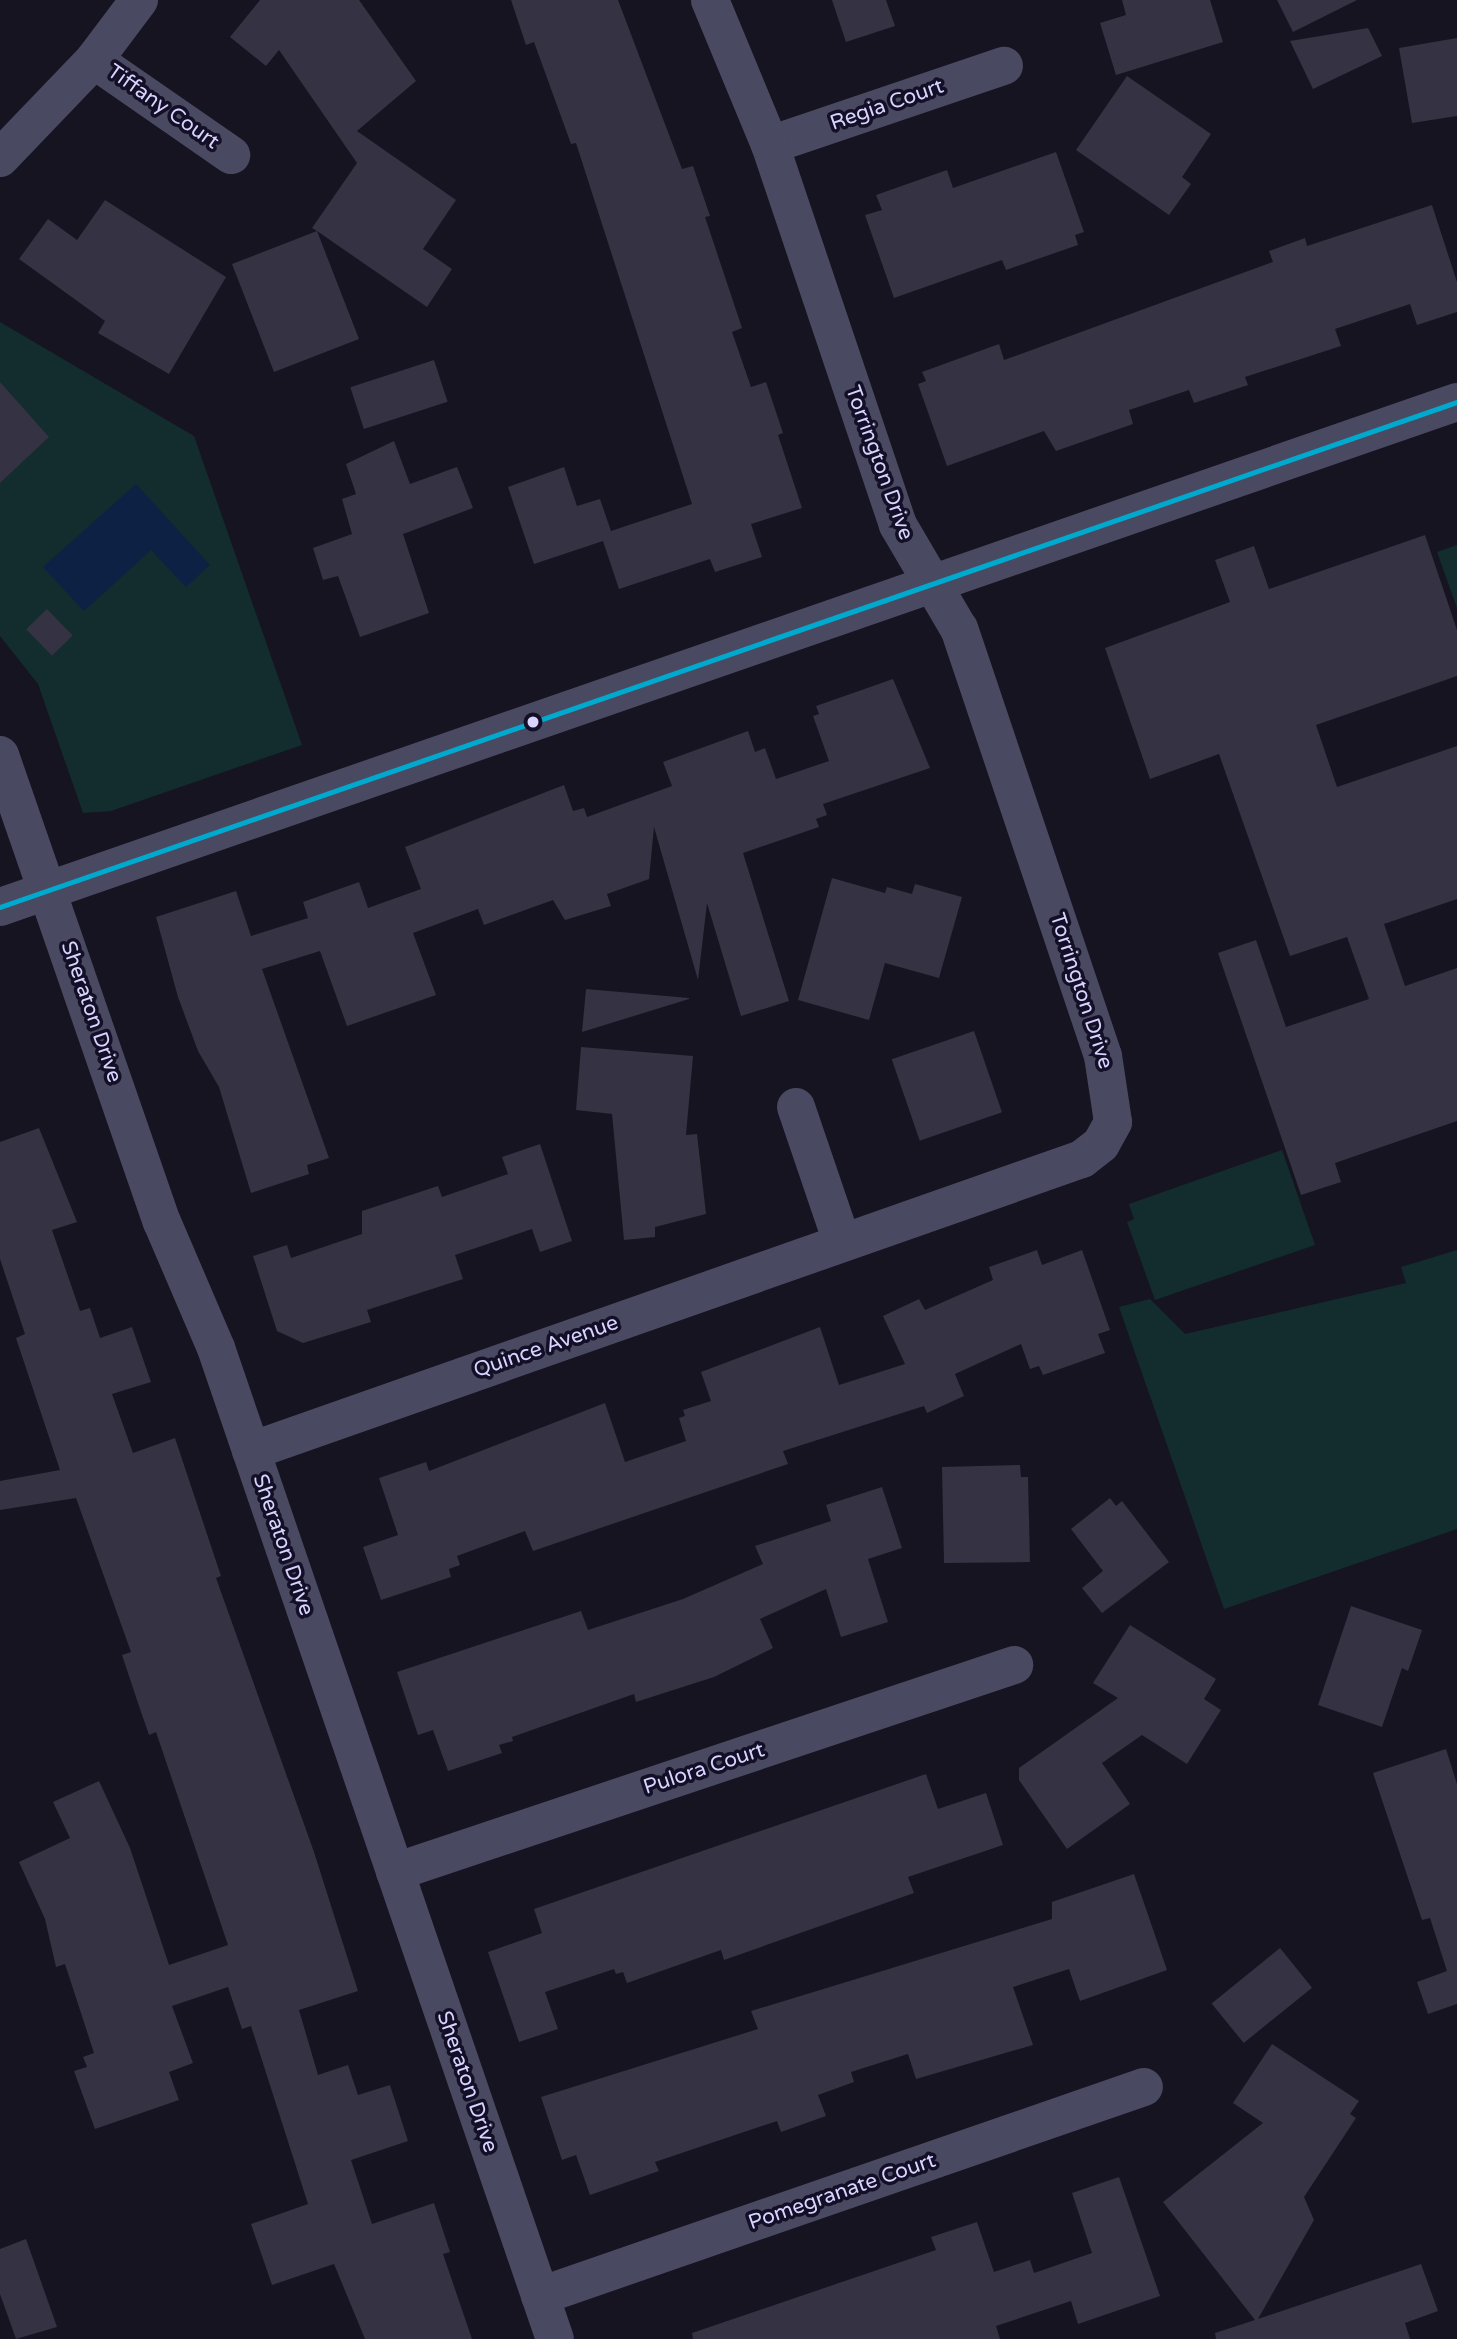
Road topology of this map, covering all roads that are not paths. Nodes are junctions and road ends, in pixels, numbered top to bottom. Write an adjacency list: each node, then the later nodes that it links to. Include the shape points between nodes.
1 (139, 0): 3 (street)
2 (710, 0): 5 (street, Torrington Drive)
3 (94, 60): 6 (street, Tiffany Court); 7 (street)
4 (1004, 66): 5 (street, Regia Court)
5 (770, 145): 9 (street, Torrington Drive, via 898,526)
6 (231, 155)
7 (0, 158)
8 (1457, 402): 9 (street)
9 (929, 583): 11 (street); 14 (street, Torrington Drive, via 959,629 993,726 1103,1056)
10 (0, 755): 11 (street, Sheraton Drive)
11 (50, 890): 12 (street); 16 (street, Sheraton Drive, via 162,1222 216,1348)
12 (0, 907)
13 (796, 1107): 15 (street)
14 (1113, 1122): 15 (street, Quince Avenue, via 1101,1144 1082,1159)
15 (842, 1242): 16 (street, Quince Avenue)
16 (250, 1451): 18 (street, Sheraton Drive)
17 (1014, 1665): 18 (street, Pulora Court)
18 (395, 1872): 20 (street, Sheraton Drive)
19 (1144, 2087): 20 (street, Pomegranate Court)
20 (540, 2296): 21 (street, Sheraton Drive)
21 (555, 2339)

